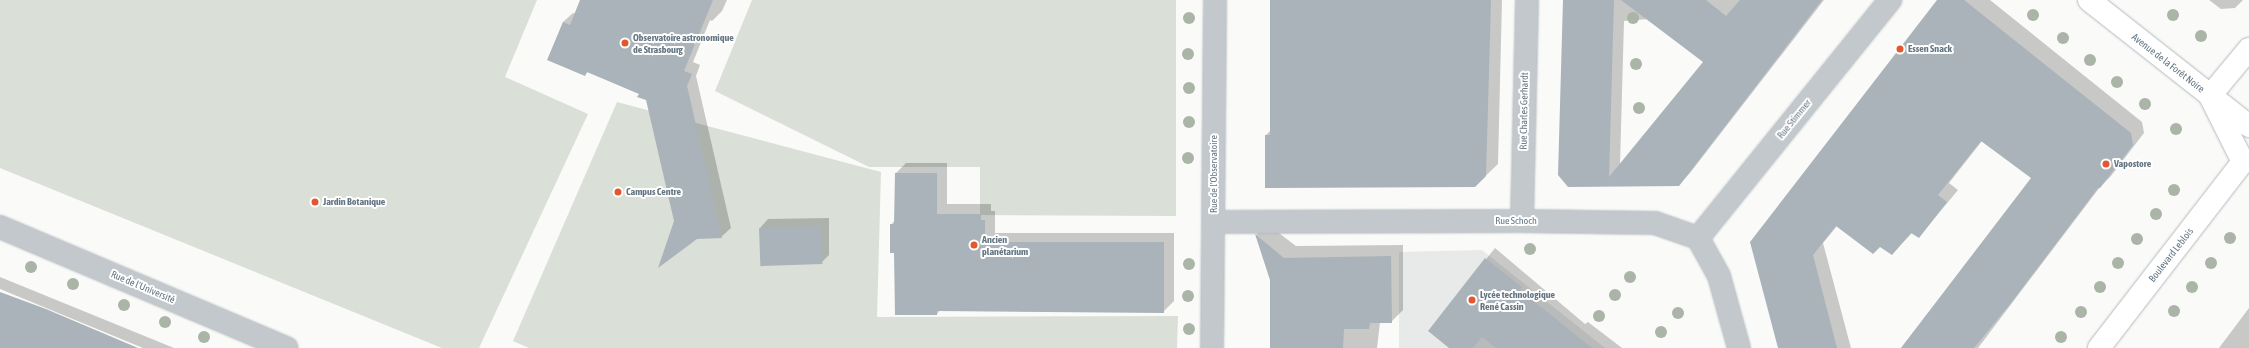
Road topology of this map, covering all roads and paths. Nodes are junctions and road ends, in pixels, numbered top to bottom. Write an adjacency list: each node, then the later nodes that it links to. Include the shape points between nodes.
1 (1215, 0): 10 (street, Rue de l'Observatoire)
2 (1527, 0): 9 (street, Rue Charles Gerhardt)
3 (1890, 0): 12 (street, Rue Stimmer)
4 (2088, 0): 6 (street, Avenue de la Forêt Noire)
5 (2249, 49): 6 (street)
6 (2210, 96): 7 (street, Avenue de la Forêt Noire); 8 (street, Boulevard Leblois)
7 (2249, 126)
8 (2246, 163): 16 (street, Boulevard Leblois)
9 (1522, 221): 10 (street, Rue Schoch); 12 (street, Rue Schoch, via 1655,223)
10 (1214, 222): 14 (street, Rue de l'Observatoire)
11 (0, 227): 13 (street, Rue de l'Université)
12 (1698, 238): 15 (street, via 1719,276)
13 (286, 348)
14 (1212, 348)
15 (1739, 348)
16 (2099, 348)

